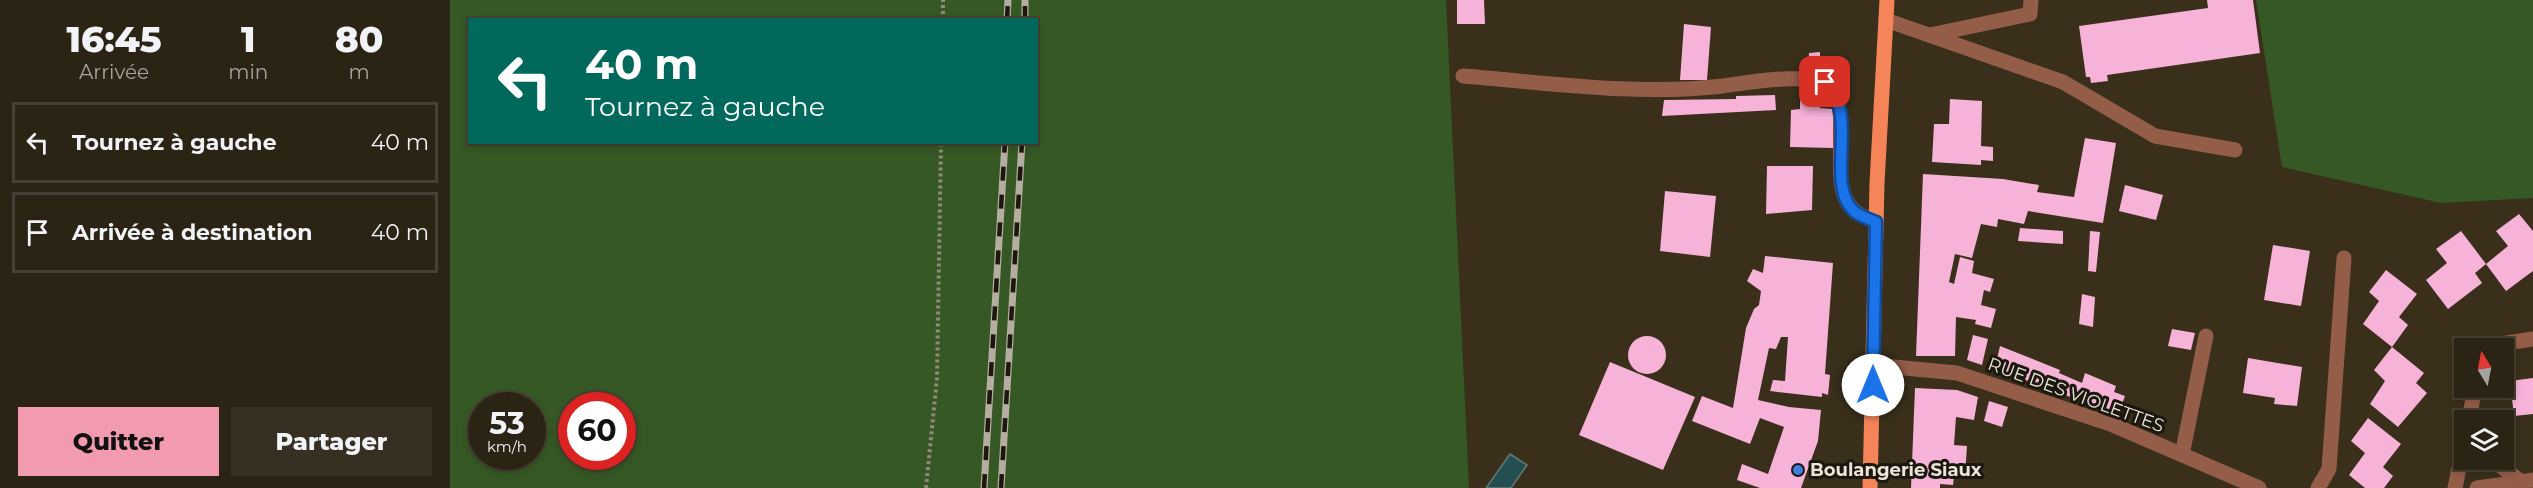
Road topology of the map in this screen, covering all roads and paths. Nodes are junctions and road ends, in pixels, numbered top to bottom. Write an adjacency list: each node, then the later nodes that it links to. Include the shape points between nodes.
1 (943, 0): 4 (path)
2 (1887, 0): 5 (main road)
3 (2031, 0): 6 (street, via 2030,14)
4 (943, 18)
5 (1886, 20): 6 (street); 10 (main road)
6 (1930, 35): 9 (street, via 2063,82 2155,136)
7 (1464, 76): 10 (street, via 1680,91 1790,78 1825,82 1833,89 1840,109 1842,193 1854,211)
8 (940, 144): 20 (path, via 937,378)
9 (2235, 150)
10 (1876, 222): 15 (main road)
11 (2344, 258): 23 (street, via 2329,469)
12 (2206, 336): 16 (street)
13 (2533, 339): 14 (street)
14 (2514, 342)
15 (1873, 365): 16 (street, RUE DES VIOLETTES, via 1957,373 2113,425); 21 (main road)
16 (2182, 454): 22 (street, RUE DES VIOLETTES)
17 (2459, 470): 24 (street)
18 (2510, 470): 19 (street)
19 (2527, 481): 25 (street)
20 (926, 488)
21 (1870, 488)
22 (2259, 488)
23 (2318, 488)
24 (2455, 488)
25 (2477, 488)

